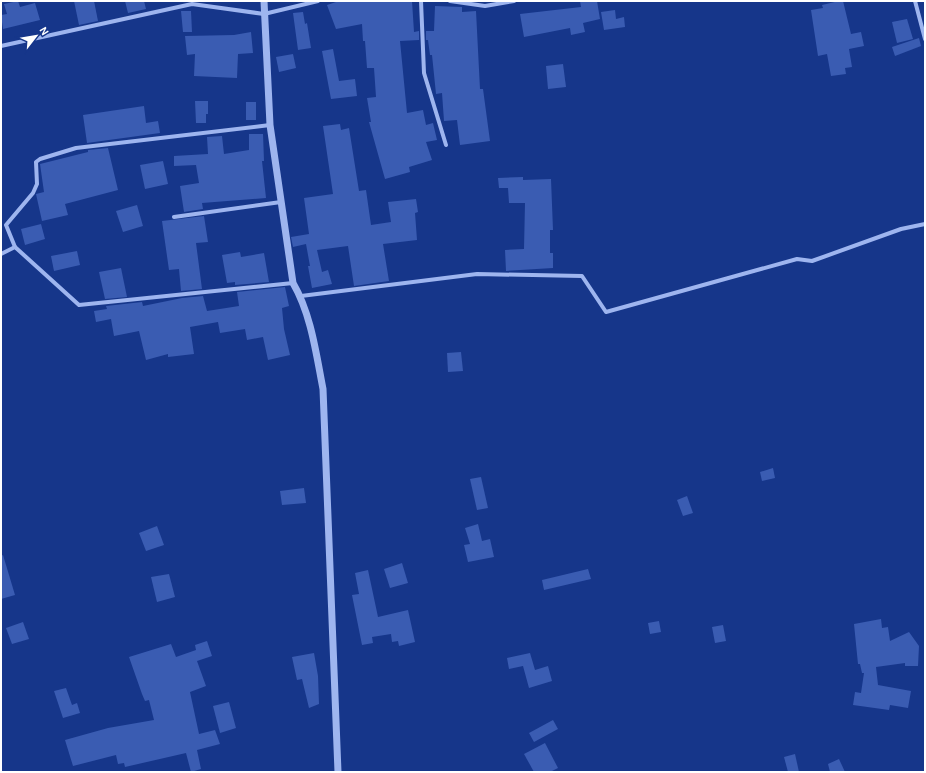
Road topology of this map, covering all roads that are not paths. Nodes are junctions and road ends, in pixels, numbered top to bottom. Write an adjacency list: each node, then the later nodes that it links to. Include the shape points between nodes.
1 (264, 1): 7 (street)
2 (318, 1): 7 (street)
3 (421, 1): 11 (street, via 424,73)
4 (450, 1): 5 (street, via 485,6)
5 (514, 1)
6 (915, 1): 8 (street)
7 (264, 14): 9 (street, via 192,4); 10 (street)
8 (925, 39)
9 (1, 46)
10 (270, 125): 12 (street); 15 (street, via 76,148 40,159 36,162 37,184 33,193 6,225)
11 (446, 145)
12 (281, 202): 13 (street); 17 (street)
13 (174, 217)
14 (925, 224): 18 (street, via 900,229 812,261 797,259 606,312 582,276 477,274)
15 (16, 247): 16 (street); 17 (street, via 79,305)
16 (1, 254)
17 (293, 282): 18 (street)
18 (301, 296): 19 (street, via 315,346 323,389)
19 (338, 772)

